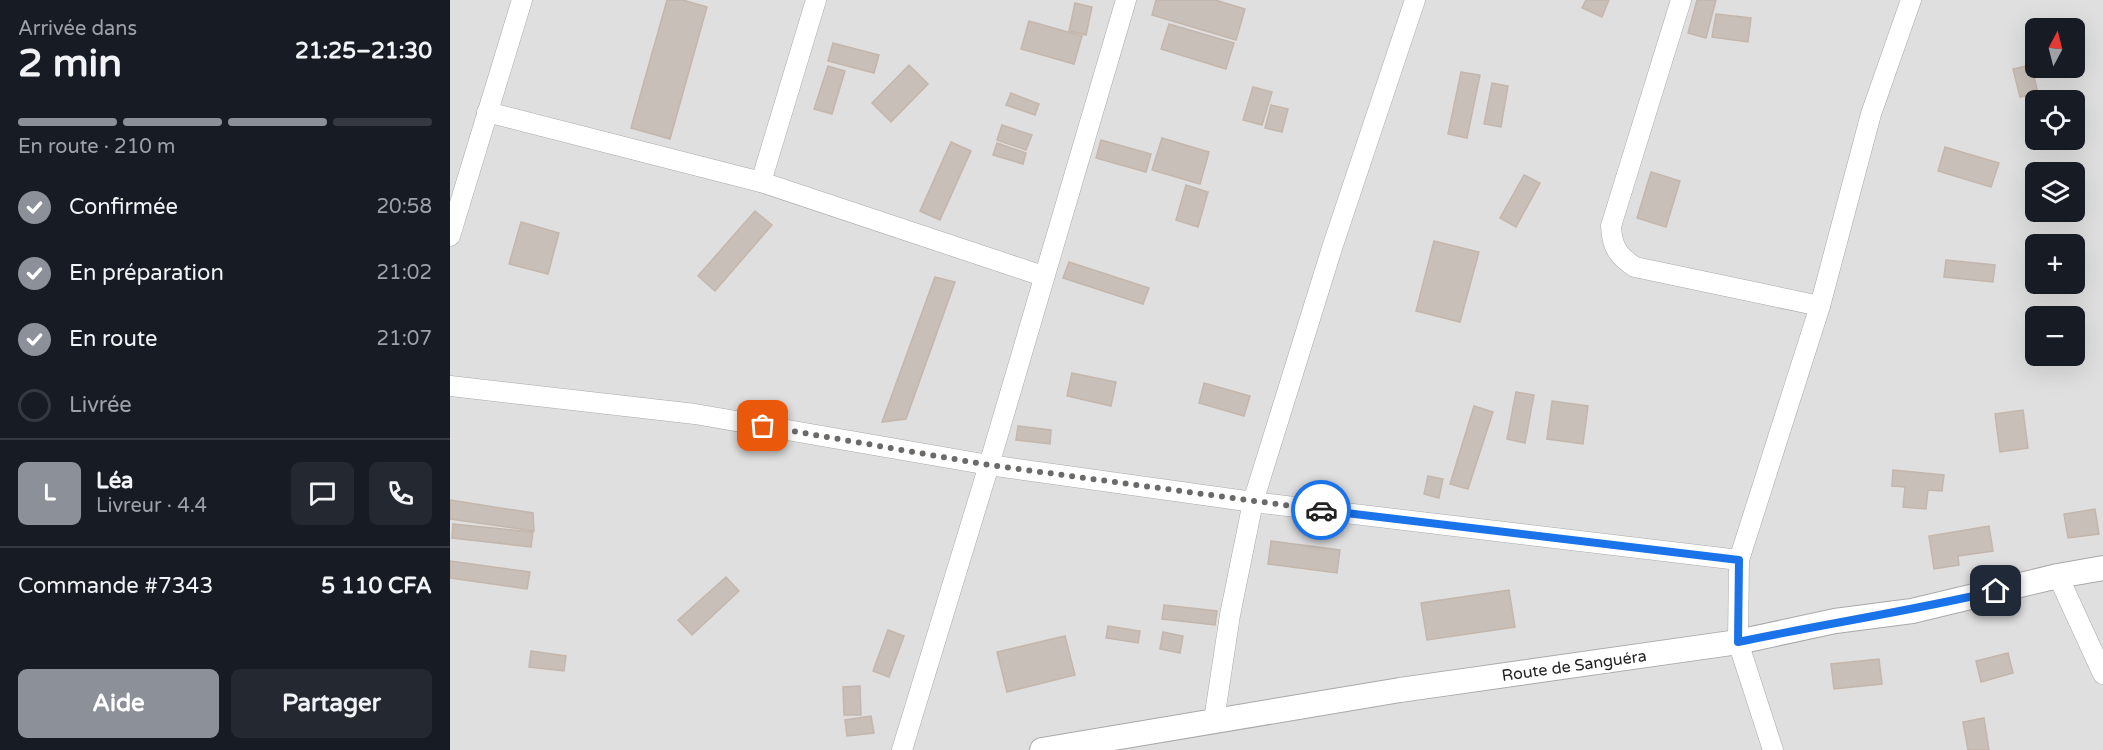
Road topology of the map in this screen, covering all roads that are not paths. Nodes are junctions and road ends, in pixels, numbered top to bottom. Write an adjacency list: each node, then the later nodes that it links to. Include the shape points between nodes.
1 (522, 0): 7 (street)
2 (816, 0): 8 (street)
3 (1126, 0): 10 (street)
4 (1415, 0): 14 (street)
5 (1681, 0): 11 (street, via 1611,226 1612,240 1620,257 1635,267)
6 (1911, 0): 11 (street, via 1871,114)
7 (487, 112): 8 (street); 9 (street)
8 (761, 182): 10 (street)
9 (450, 236)
10 (1043, 276): 13 (street)
11 (1820, 306): 15 (street)
12 (450, 386): 13 (street, via 695,414)
13 (989, 465): 14 (street); 21 (street)
14 (1253, 501): 15 (street); 20 (street)
15 (1739, 560): 18 (street)
16 (2103, 568): 17 (street, Route de Sanguéra)
17 (2058, 576): 18 (street, Route de Sanguéra, via 1912,611 1835,621); 19 (street)
18 (1738, 642): 20 (street, Route de Sanguéra); 23 (street)
19 (2103, 674)
20 (1214, 720): 22 (street, Route de Sanguéra)
21 (902, 750)
22 (1042, 750)
23 (1773, 750)

